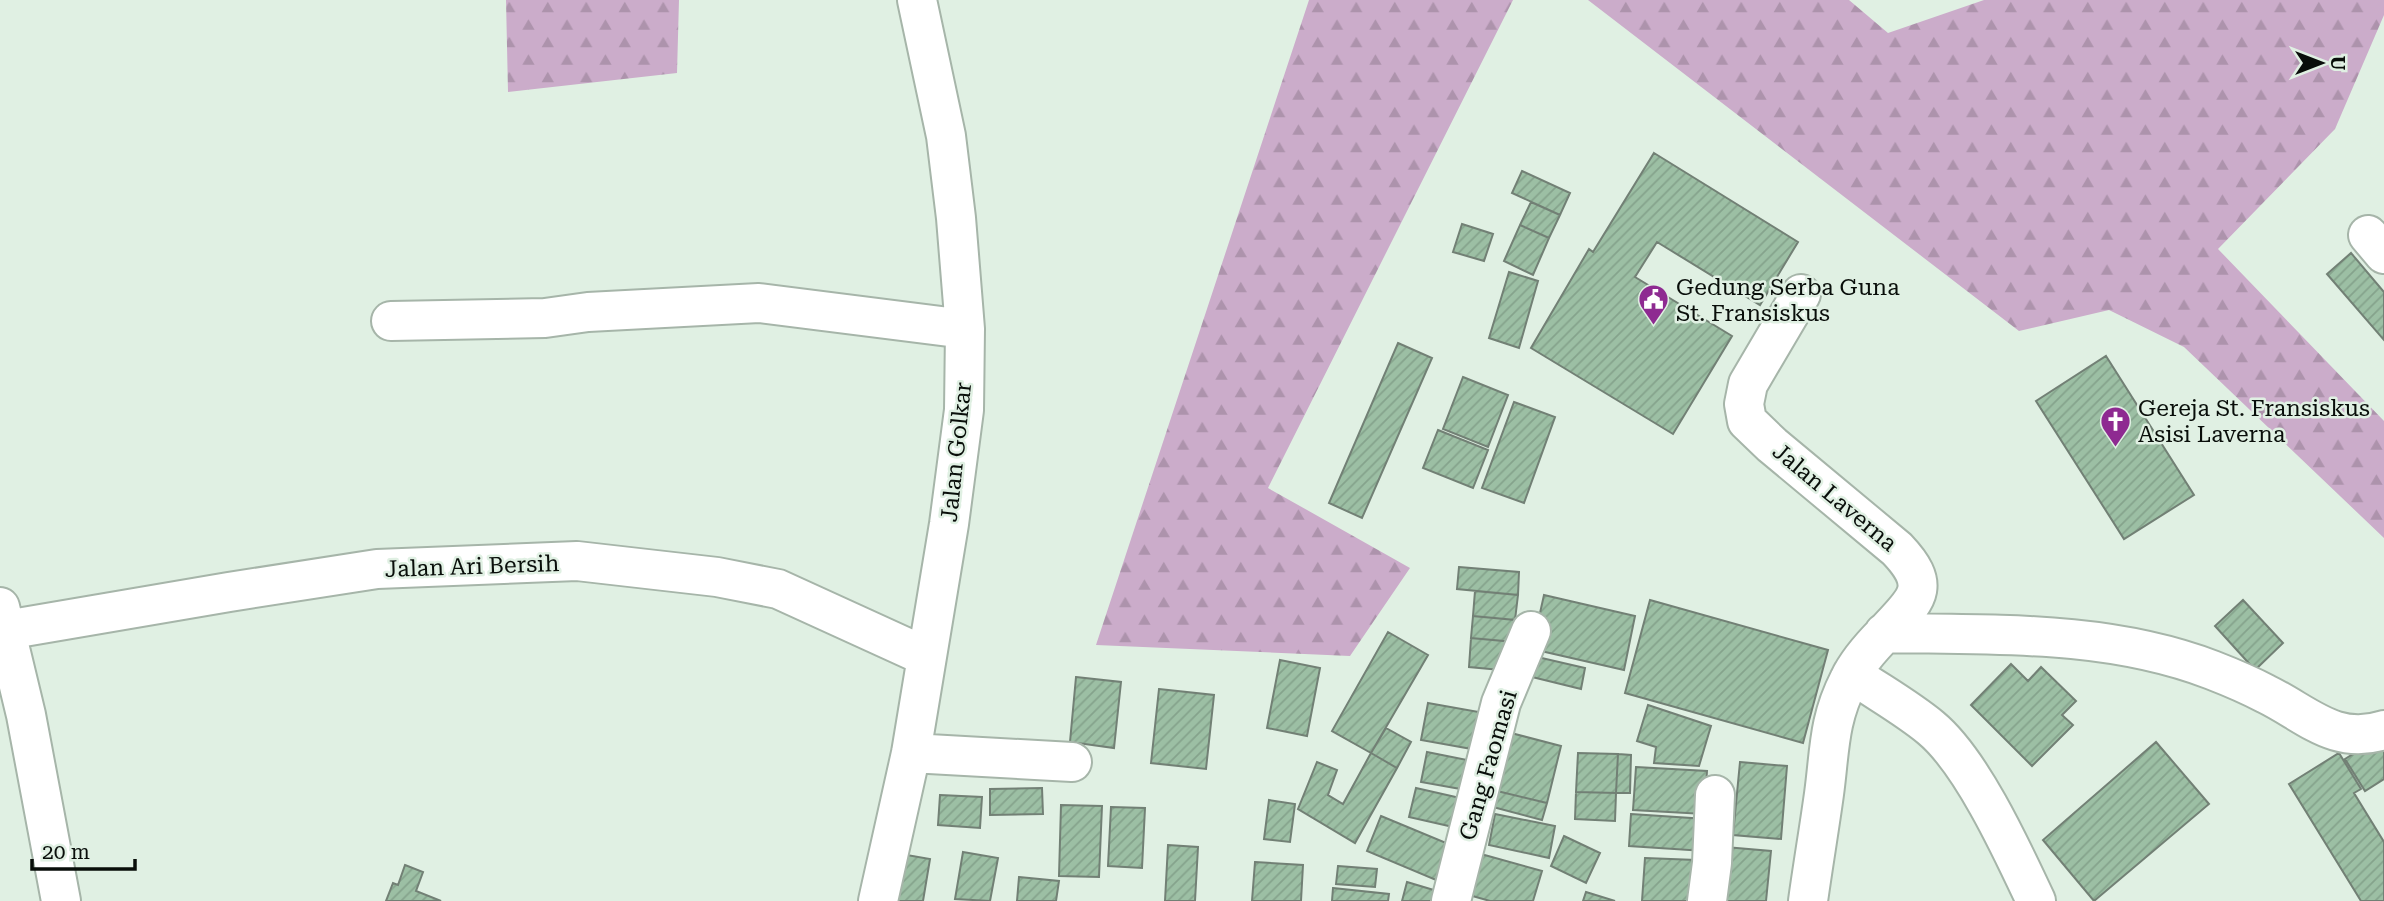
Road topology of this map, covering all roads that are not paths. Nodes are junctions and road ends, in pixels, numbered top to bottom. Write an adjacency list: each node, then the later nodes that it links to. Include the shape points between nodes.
1 (917, 0): 4 (street, Jalan Golkar, via 946,136)
2 (1801, 294): 7 (street, Jalan Laverna, via 1748,384 1744,411 1754,429 1908,560 1915,575 1916,597)
3 (391, 321): 4 (street, via 545,318 759,303)
4 (965, 329): 8 (street, Jalan Golkar, via 964,410)
5 (3, 619): 8 (street, Jalan Ari Bersih, via 377,569 577,561 779,589); 14 (street)
6 (1531, 631): 16 (street, Gang Faomasi, via 1501,703)
7 (1884, 633): 9 (street, Jalan Laverna); 10 (street, via 2055,637 2115,644 2211,670 2266,693 2337,733)
8 (927, 657): 11 (street, Jalan Golkar)
9 (1852, 674): 18 (street, Jalan Laverna, via 1831,726); 19 (street, via 1932,729 1952,749 2000,827)
10 (2384, 730)
11 (911, 753): 12 (street); 15 (street, Jalan Golkar)
12 (1072, 762)
13 (1715, 795): 17 (street)
14 (61, 901)
15 (878, 901)
16 (1451, 901)
17 (1707, 901)
18 (1808, 901)
19 (2036, 901)

